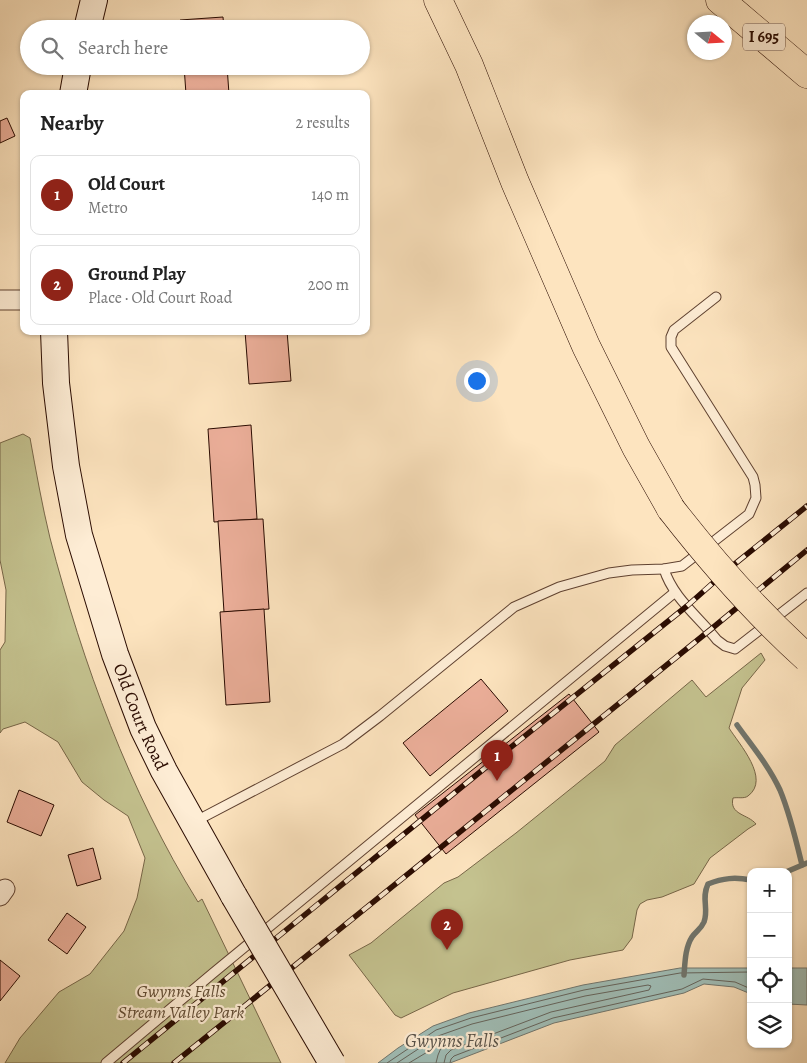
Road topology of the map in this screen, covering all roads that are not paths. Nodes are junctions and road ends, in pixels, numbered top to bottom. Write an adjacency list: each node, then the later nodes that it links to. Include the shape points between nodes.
1 (94, 0): 4 (main road)
2 (438, 0): 15 (highway, bridge, via 469,65 515,182 586,346 670,509 730,582)
3 (720, 0): 5 (highway, I 695)
4 (89, 20)
5 (807, 74)
6 (76, 75): 7 (main road)
7 (74, 90)
8 (716, 298): 12 (lane, via 674,330 671,347 753,477 756,498 750,514 728,532 682,566)
9 (0, 300): 10 (street)
10 (20, 300)
11 (54, 335): 16 (main road, Old Court Road, via 66,466 79,535 115,654 140,718)
12 (664, 569): 13 (lane); 16 (lane, via 609,573 559,587 514,607 343,744)
13 (674, 593): 14 (lane, via 717,640 735,649); 17 (lane)
14 (807, 593)
15 (807, 658)
16 (192, 824): 18 (main road, Old Court Road, bridge)
17 (106, 1063)
18 (332, 1063)

